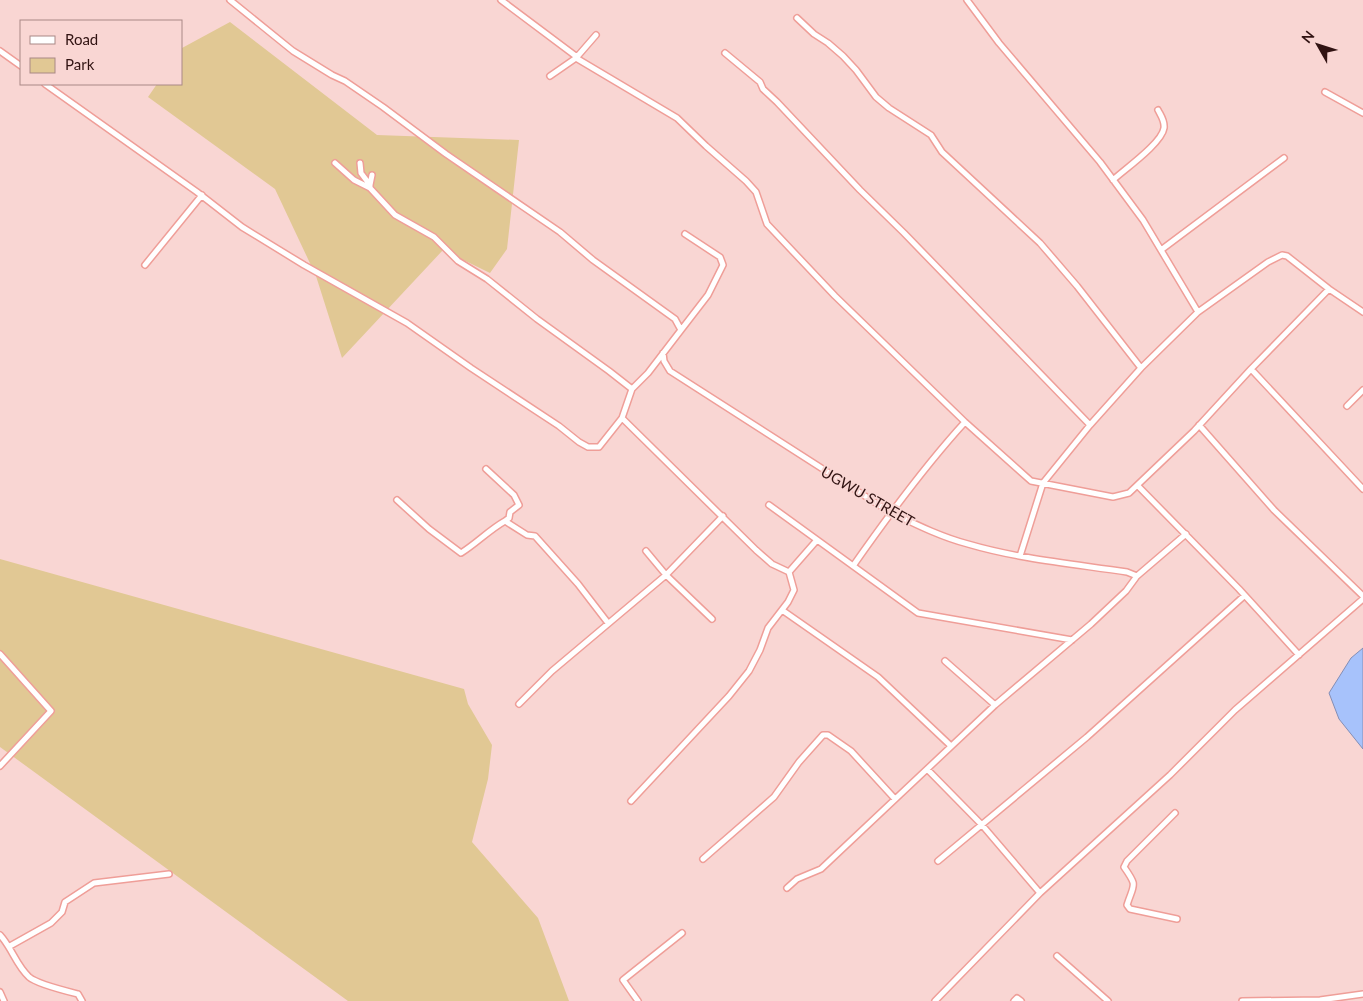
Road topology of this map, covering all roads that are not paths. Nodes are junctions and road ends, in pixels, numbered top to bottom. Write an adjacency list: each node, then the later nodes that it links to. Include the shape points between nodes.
1 (230, 0): 28 (street, via 293,51 345,81 560,232 675,319)
2 (501, 0): 8 (street)
3 (967, 0): 19 (street)
4 (797, 18): 30 (street, via 843,56 876,97 931,135 942,152 1040,243)
5 (596, 35): 8 (street)
6 (0, 51): 9 (street)
7 (725, 53): 37 (street, via 760,82 763,89 860,190)
8 (577, 58): 10 (street); 36 (street, via 677,118 746,181 756,192 767,224 835,296)
9 (20, 65)
10 (550, 76)
11 (46, 85): 21 (street)
12 (1325, 92): 14 (street)
13 (1158, 110): 19 (street, via 1164,121 1164,131 1157,142)
14 (1363, 113)
15 (1284, 158): 23 (street)
16 (335, 163): 20 (street, via 354,180)
17 (360, 163): 20 (street, via 362,176)
18 (372, 175): 20 (street)
19 (1113, 180): 23 (street)
20 (370, 186): 32 (street, via 395,215 434,237 458,261 487,279)
21 (202, 196): 24 (street); 35 (street, via 242,227 429,337 588,447 599,447)
22 (685, 234): 28 (street, via 720,257 723,265 708,295)
23 (1161, 250): 26 (street)
24 (145, 265)
25 (1329, 290): 26 (street, via 1282,255); 27 (street); 31 (street)
26 (1198, 312): 30 (street)
27 (1363, 312)
28 (681, 330): 29 (street)
29 (663, 353): 32 (street); 45 (street, UGWU STREET, via 670,371)
30 (1141, 368): 37 (street)
31 (1251, 369): 38 (street); 42 (street)
32 (632, 389): 35 (street)
33 (1363, 390): 34 (street)
34 (1347, 406)
35 (622, 418): 46 (street)
36 (965, 422): 40 (street, via 1031,481); 45 (street, via 934,455)
37 (1090, 425): 40 (street)
38 (1198, 425): 41 (street); 57 (street, via 1274,510)
39 (486, 469): 47 (street, via 514,495 519,505)
40 (1043, 483): 41 (street, via 1113,497 1129,494); 51 (street)
41 (1138, 486): 48 (street)
42 (1363, 489)
43 (397, 500): 47 (street, via 429,530 461,553)
44 (769, 504): 49 (street)
45 (890, 512): 51 (street, UGWU STREET, via 967,544); 52 (street)
46 (723, 516): 53 (street, via 772,564); 54 (street)
47 (505, 520): 60 (street, via 527,535 535,536)
48 (1186, 534): 55 (street); 56 (street)
49 (817, 540): 52 (street); 53 (street)
50 (646, 551): 54 (street)
51 (1020, 556): 55 (street, UGWU STREET)
52 (853, 566): 61 (street, via 918,613)
53 (790, 572): 58 (street, via 794,590)
54 (666, 575): 59 (street); 60 (street)
55 (1137, 576): 61 (street, via 1126,591)
56 (1244, 596): 63 (street); 73 (street, via 1087,737)
57 (1363, 598): 63 (street)
58 (782, 610): 67 (street, via 878,677); 71 (street, via 768,628 749,671)
59 (712, 619)
60 (608, 623): 65 (street)
61 (1072, 640): 66 (street)
62 (0, 654): 68 (street, via 51,711)
63 (1299, 655): 78 (street, via 1235,710 1170,775)
64 (945, 661): 66 (street)
65 (519, 704)
66 (995, 705): 67 (street)
67 (952, 746): 69 (street)
68 (0, 766)
69 (927, 769): 70 (street); 73 (street)
70 (895, 799): 74 (street, via 850,751 828,735 824,736 799,762 774,797); 77 (street, via 821,869 797,879)
71 (632, 801)
72 (1176, 813): 79 (street, via 1126,860 1124,867 1134,882 1127,906 1130,909)
73 (982, 825): 75 (street); 78 (street)
74 (702, 860)
75 (938, 861)
76 (169, 874): 82 (street, via 94,883 66,902 62,912 51,923)
77 (787, 888)
78 (1040, 893): 90 (street)
79 (1177, 919)
80 (682, 933): 89 (street, via 623,980)
81 (0, 936): 82 (street)
82 (10, 946): 88 (street, via 30,978 78,994)
83 (1057, 956): 93 (street)
84 (0, 992): 87 (street)
85 (1363, 994): 95 (street)
86 (1277, 1000): 94 (street); 95 (street)
87 (4, 1001)
88 (82, 1001)
89 (638, 1001)
90 (935, 1001)
91 (1014, 1001): 92 (street, via 1017,998)
92 (1021, 1001)
93 (1108, 1001)
94 (1242, 1001)
95 (1320, 1001)

